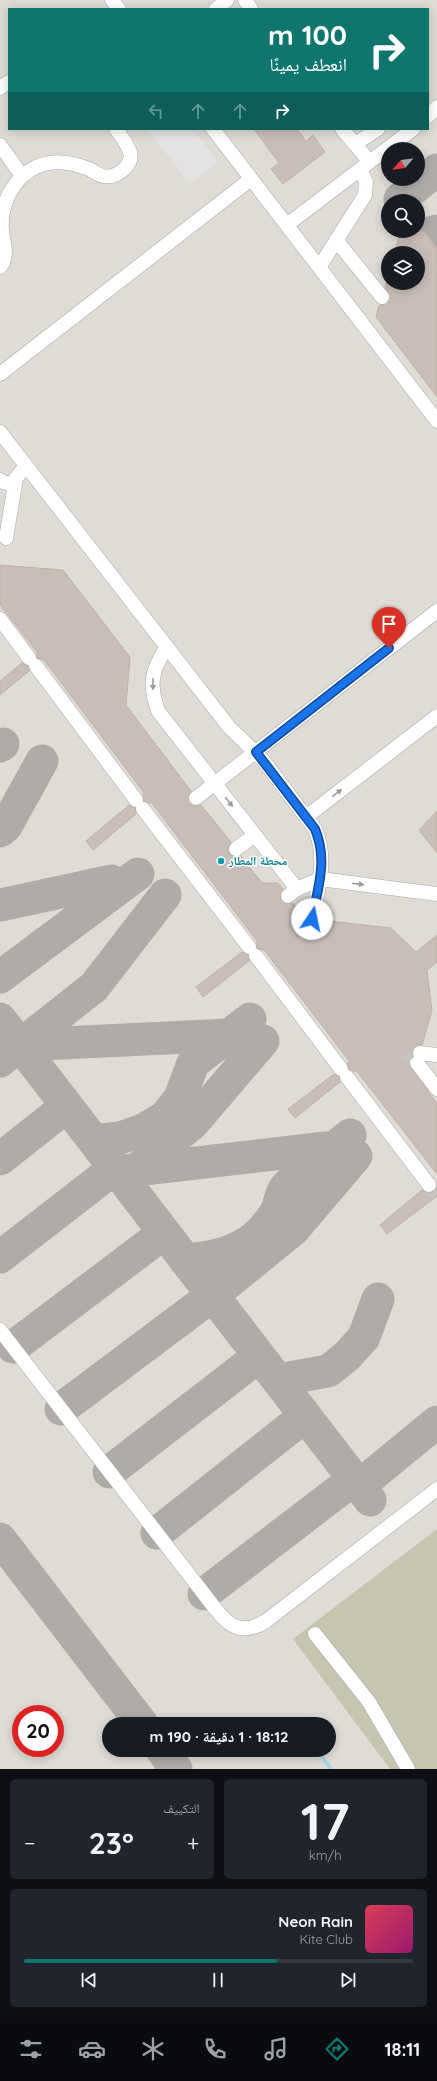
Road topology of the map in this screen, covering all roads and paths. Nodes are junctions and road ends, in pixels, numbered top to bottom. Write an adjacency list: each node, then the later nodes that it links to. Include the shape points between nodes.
1 (112, 0): 3 (lane)
2 (227, 0): 4 (lane)
3 (118, 8)
4 (217, 8)
5 (437, 107): 6 (lane)
6 (429, 115)
7 (117, 130): 15 (lane, via 127,143 131,154 127,166 116,175 103,176 72,163 54,162 37,167)
8 (214, 130): 16 (lane)
9 (346, 130): 12 (lane)
10 (376, 130): 12 (lane)
11 (412, 130): 14 (lane)
12 (355, 144): 14 (lane)
13 (0, 145): 15 (lane)
14 (365, 166): 17 (lane); 19 (lane, via 365,195)
15 (22, 176): 18 (lane, via 10,192 2,210)
16 (251, 179): 17 (lane); 23 (lane)
17 (288, 224): 20 (lane)
18 (1, 228): 21 (lane, via 6,256)
19 (336, 240): 20 (lane); 22 (lane)
20 (320, 266): 24 (lane)
21 (0, 267)
22 (382, 297)
23 (0, 374)
24 (437, 421)
25 (0, 432): 26 (lane)
26 (26, 466): 28 (lane, via 20,471); 33 (lane)
27 (0, 480): 28 (lane)
28 (14, 485): 29 (lane)
29 (4, 521): 30 (lane)
30 (6, 538)
31 (437, 611): 35 (lane)
32 (0, 619): 46 (lane, via 140,804 162,824 201,875 242,930 252,952 299,1005 335,1052 344,1073)
33 (166, 648): 35 (lane, via 229,727); 36 (lane, one-way to 36, via 157,662 152,678 153,695 158,710)
34 (437, 716): 38 (lane, one-way to 34)
35 (256, 752): 36 (lane); 38 (lane)
36 (215, 784): 37 (lane); 39 (lane, one-way to 39)
37 (196, 798)
38 (306, 817): 41 (lane, via 320,841)
39 (255, 836): 40 (lane); 41 (lane, via 293,892)
40 (236, 849)
41 (320, 879): 42 (lane, one-way to 42); 43 (lane)
42 (437, 894)
43 (312, 919)
44 (437, 1055): 45 (lane, via 418,1058)
45 (437, 1089)
46 (429, 1185)
47 (0, 1330): 48 (lane, via 223,1619 233,1626 244,1629 256,1627)
48 (437, 1489)
49 (315, 1634): 50 (lane, via 369,1702)
50 (408, 1769)

